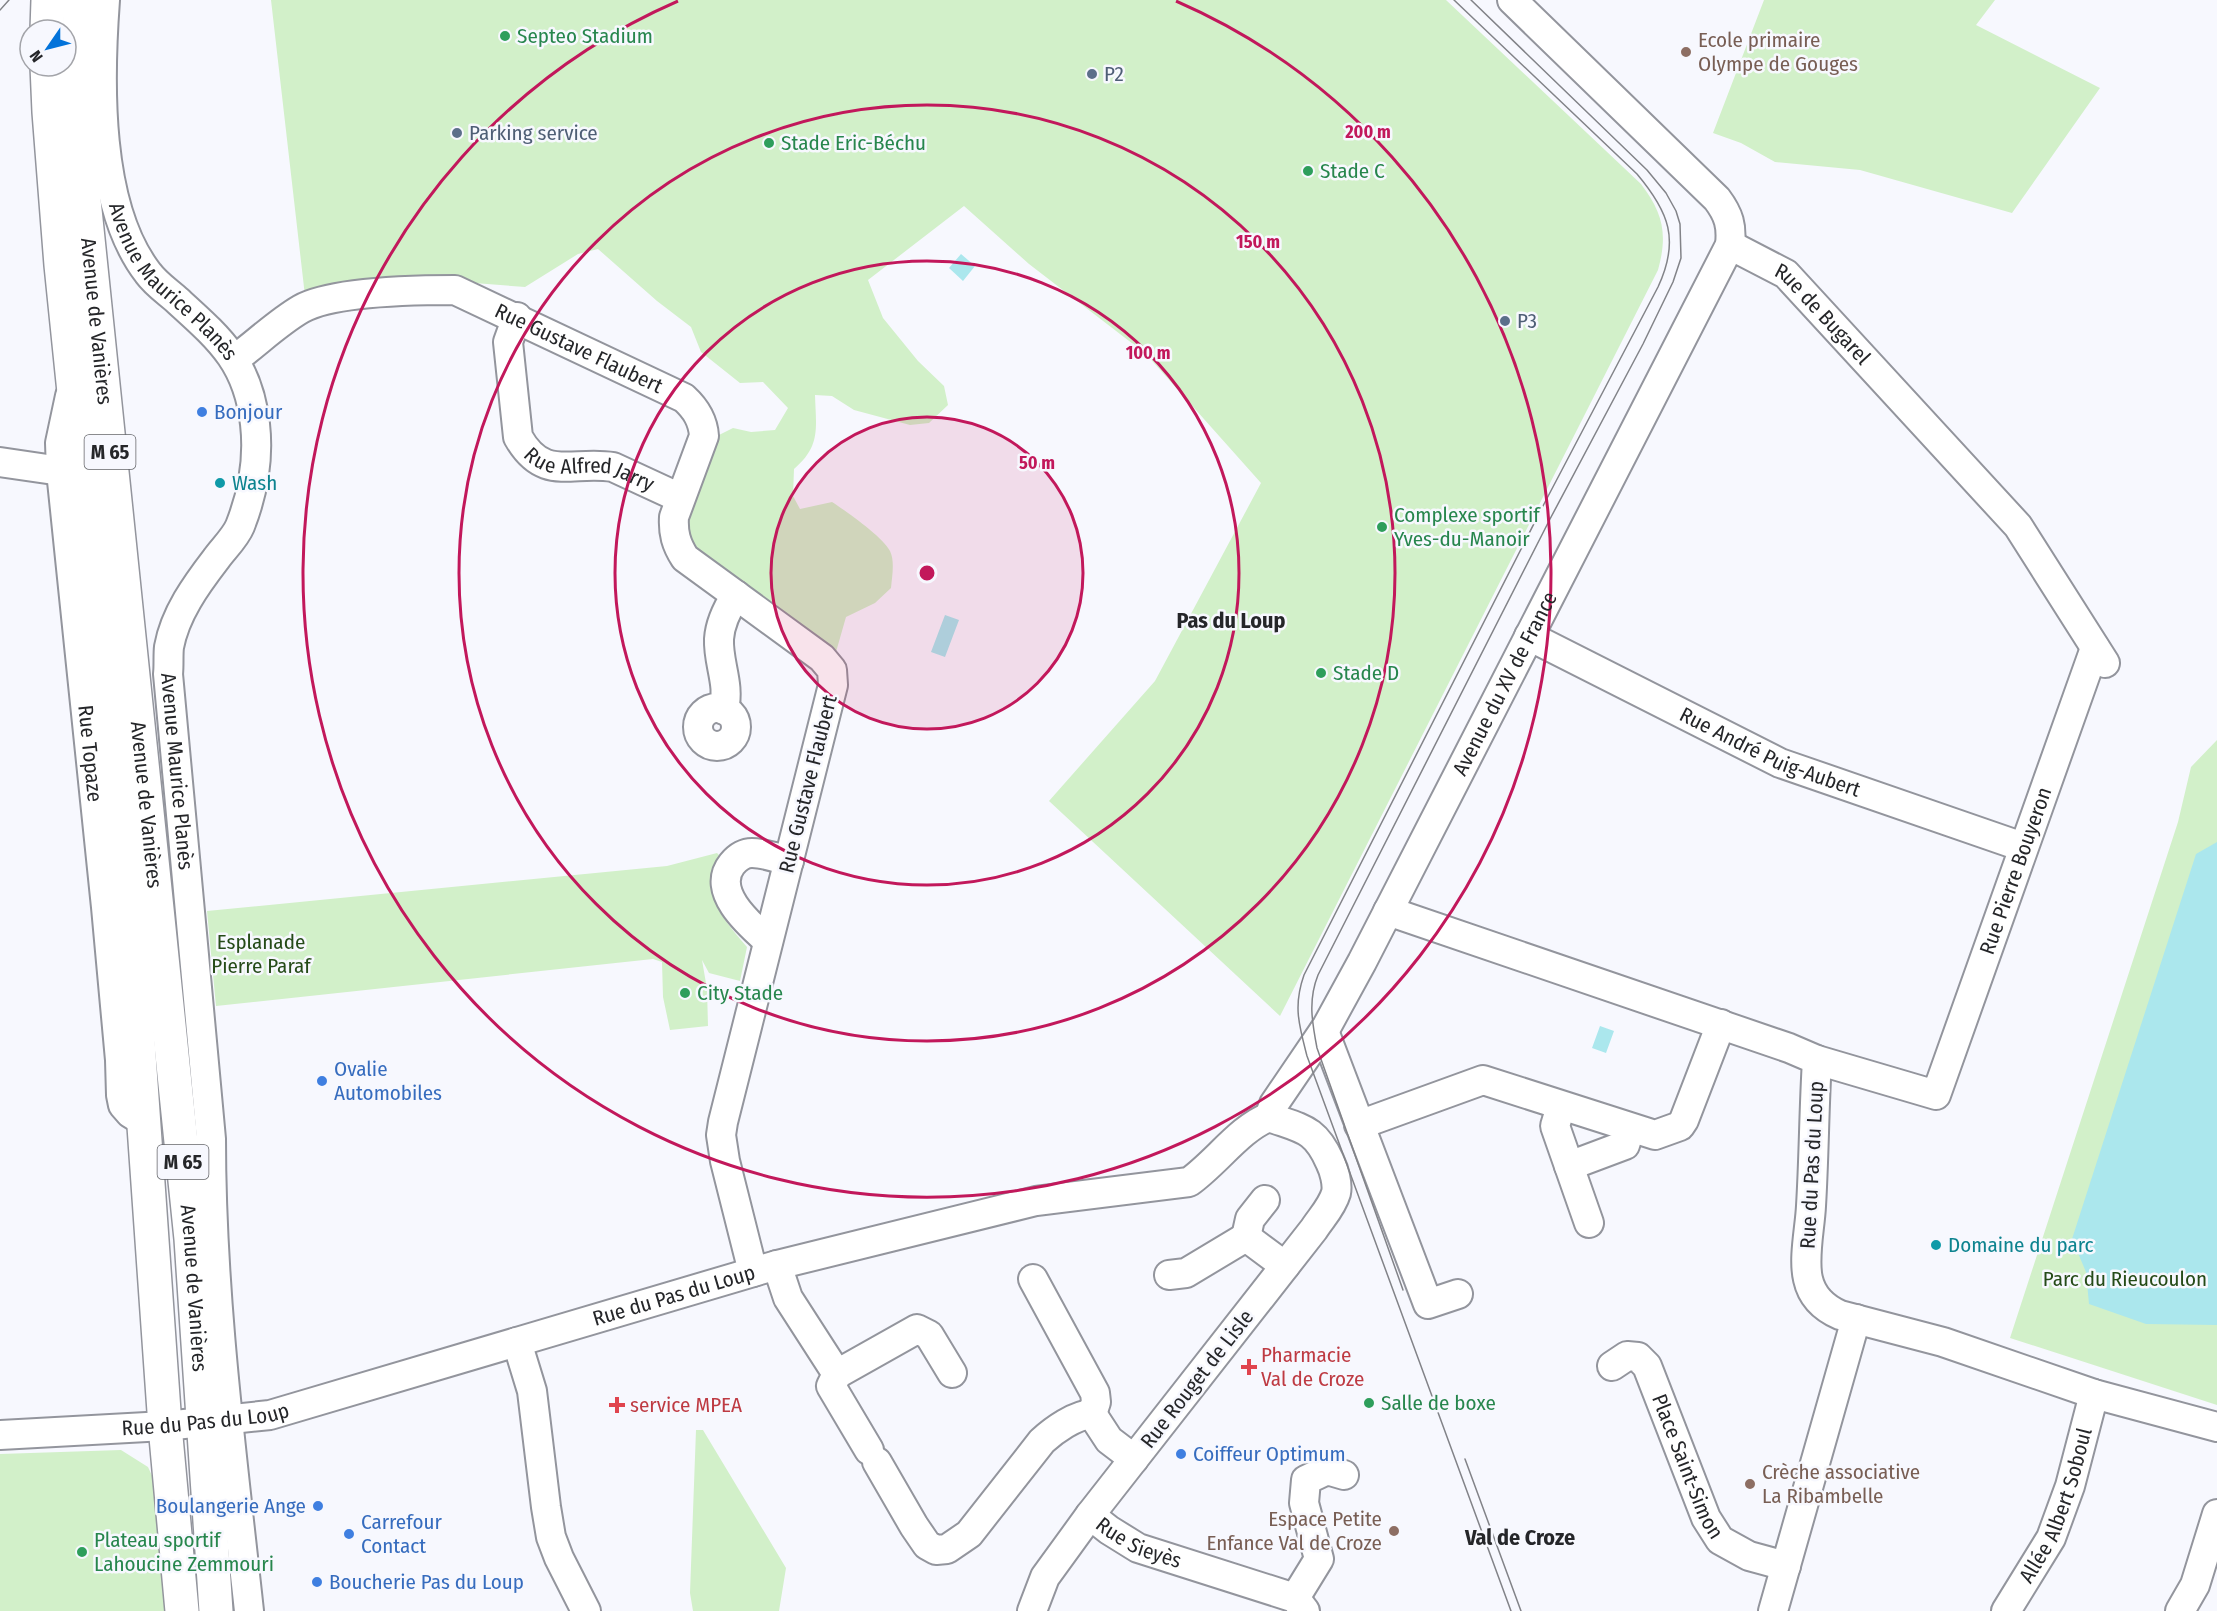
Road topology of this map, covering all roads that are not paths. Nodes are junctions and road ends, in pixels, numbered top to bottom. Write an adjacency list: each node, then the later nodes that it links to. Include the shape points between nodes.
1 (48, 0): 5 (main road)
2 (80, 0): 46 (main road, Avenue de Vanières / M 65, via 78,99 84,200 191,1239)
3 (105, 0): 9 (street, Avenue Maurice Planès, via 102,111 121,223 148,274 220,339)
4 (1512, 0): 7 (street, via 1718,199 1732,228)
5 (47, 18)
6 (48, 78): 10 (main road, Avenue de Vanières / M 65, via 61,265)
7 (1730, 245): 15 (street, Avenue du XV de France); 16 (street, Rue de Bugarel, via 1786,274 2018,526)
8 (517, 317): 9 (street, Rue Gustave Flaubert, via 455,290 328,299 303,308); 13 (street, Rue Gustave Flaubert, via 684,398 694,408 704,424 704,436); 13 (street, Rue Alfred Jarry, via 508,342 518,437 526,450 552,467 613,467)
9 (235, 359): 46 (street, Avenue Maurice Planès, via 251,397 255,476 239,528 196,585 179,615 170,646 168,674 211,1139)
10 (74, 378): 12 (street, Rue Topaze, via 60,443); 27 (main road, Avenue de Vanières / M 65, via 133,969)
11 (0, 462): 12 (street)
12 (61, 471): 27 (street, Rue Topaze, via 106,907 121,1095 130,1113)
13 (680, 498): 14 (street, Rue Gustave Flaubert, via 673,531 677,546 685,558)
14 (736, 595): 17 (street, via 724,614 719,639 727,696); 19 (street, Rue Gustave Flaubert, via 822,658 832,670 833,685)
15 (1529, 636): 18 (street, Rue André Puig-Aubert, via 1780,763); 20 (street, Avenue du XV de France)
16 (2100, 656): 18 (street, Rue Pierre Bouyeron)
17 (724, 710)
18 (2023, 847): 24 (street, Rue Pierre Bouyeron, via 1936,1095)
19 (789, 861): 21 (street, Rue Gustave Flaubert); 21 (street, via 750,853 730,866 726,877 732,903)
20 (1388, 912): 22 (street, Rue du Pas du Loup); 23 (street, Avenue du XV de France)
21 (768, 941): 35 (street, Rue Gustave Flaubert, via 721,1135 725,1161)
22 (1720, 1024): 24 (street, Rue du Pas du Loup); 29 (street, via 1680,1126 1655,1135)
23 (1324, 1031): 26 (street, Avenue du XV de France); 28 (street)
24 (1817, 1060): 39 (street, Rue du Pas du Loup, via 1808,1278 1819,1301 1829,1311)
25 (1561, 1106): 28 (street, via 1483,1080); 29 (street); 30 (street, via 1555,1126)
26 (1269, 1117): 34 (street, Rue Rouget de Lisle, via 1307,1131 1322,1143 1334,1170 1337,1191); 35 (street, Rue du Pas du Loup, via 1255,1123 1189,1182 1036,1201)
27 (143, 1121): 46 (main road, M 65, via 164,1220 183,1401 189,1412); 47 (main road, Avenue de Vanières / M 65)
28 (1359, 1125): 38 (street, via 1428,1304)
29 (1630, 1129): 30 (street, via 1625,1145)
30 (1569, 1166): 32 (street)
31 (1265, 1200): 33 (street, via 1250,1219)
32 (1589, 1223)
33 (1246, 1237): 34 (street); 36 (street, via 1186,1273)
34 (1285, 1266): 50 (street, Rue Rouget de Lisle)
35 (765, 1268): 40 (street, Rue du Pas du Loup); 43 (street, Rue Gustave Flaubert)
36 (1169, 1275)
37 (1033, 1280): 45 (street, via 1095,1393)
38 (1458, 1294)
39 (1856, 1319): 44 (street, Rue du Pas du Loup, via 1943,1342); 54 (street)
40 (517, 1342): 46 (street, Rue du Pas du Loup, via 270,1415); 60 (street, via 532,1391 552,1538)
41 (1612, 1366): 54 (street, Place Saint-Simon, via 1627,1356 1638,1357 1647,1366 1706,1518 1720,1540 1749,1556)
42 (952, 1373): 43 (street, via 929,1335 917,1329)
43 (837, 1374): 45 (street, via 831,1386 914,1526 927,1545 936,1550 947,1549 969,1534 1049,1434)
44 (2094, 1394): 48 (street, Rue du Pas du Loup); 63 (street, Allée Albert Soboul, via 2070,1486 2051,1538)
45 (1092, 1414): 50 (street, via 1109,1440)
46 (215, 1421): 47 (street, Rue du Pas du Loup); 58 (main road, Avenue de Vanières / M 65); 59 (street, Avenue Maurice Planès)
47 (165, 1426): 49 (street, Rue du Pas du Loup); 56 (main road, Avenue de Vanières / M 65); 57 (main road, via 185,1457)
48 (2217, 1427)
49 (0, 1435)
50 (1134, 1460): 53 (street, Rue Rouget de Lisle)
51 (1344, 1475): 55 (street, Rue Sieyès, via 1327,1470 1306,1480 1304,1503 1319,1559)
52 (2217, 1514): 64 (street, via 2195,1585)
53 (1090, 1515): 55 (street, Rue Sieyès, via 1138,1548); 61 (street, Rue Rouget de Lisle, via 1045,1577)
54 (1786, 1566): 62 (street)
55 (1300, 1604)
56 (182, 1611)
57 (206, 1611)
58 (216, 1611)
59 (249, 1611)
60 (586, 1611)
61 (1032, 1611)
62 (1773, 1611)
63 (2006, 1611)
64 (2180, 1611)

